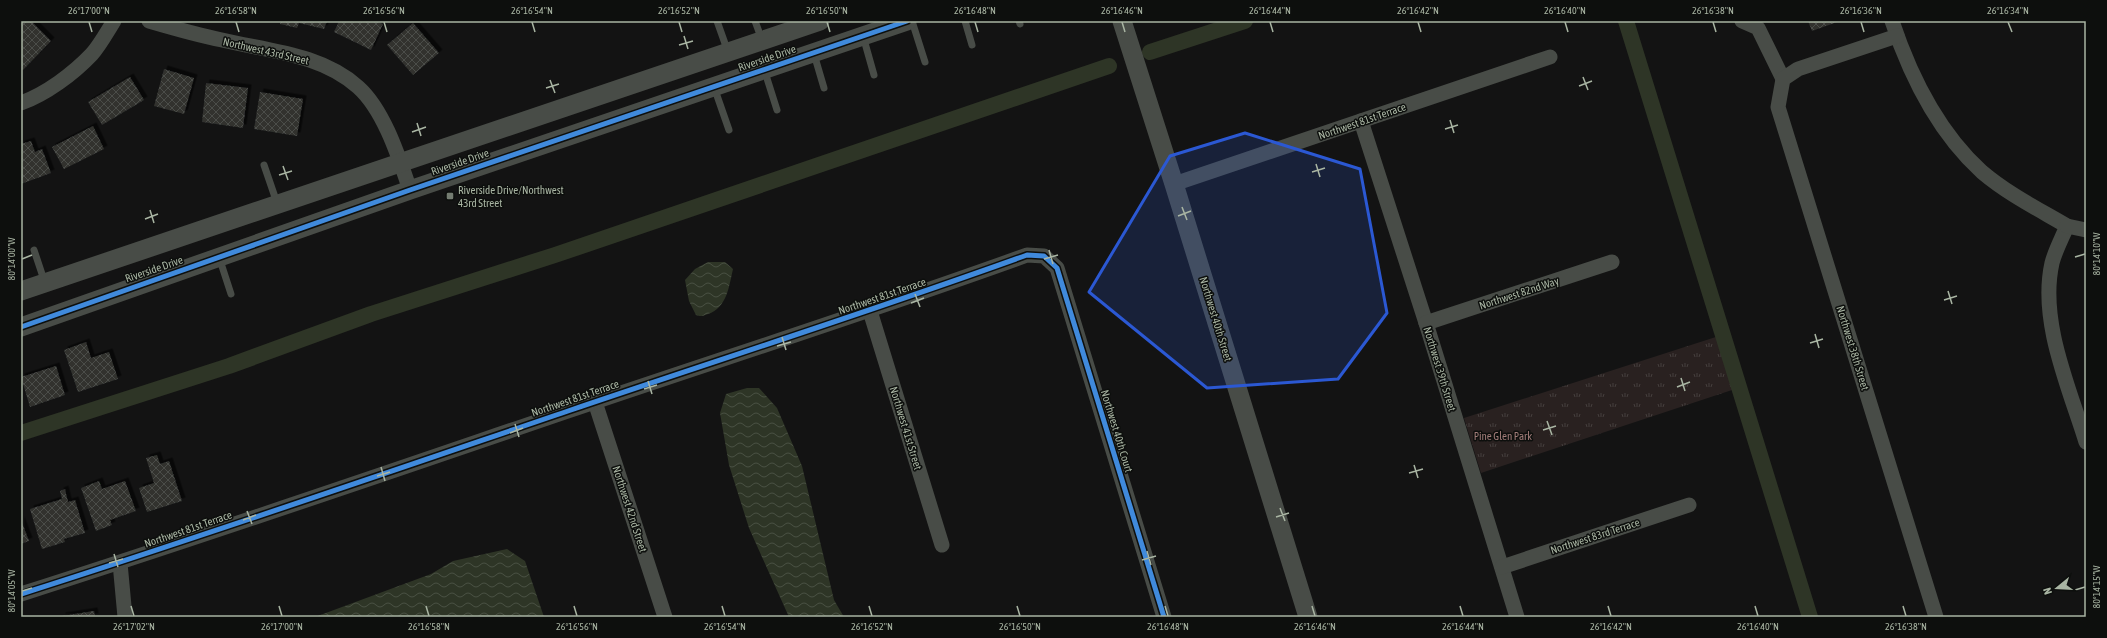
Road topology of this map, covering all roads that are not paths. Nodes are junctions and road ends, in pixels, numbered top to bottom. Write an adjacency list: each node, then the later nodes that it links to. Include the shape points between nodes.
1 (114, 21): 26 (street, via 92,54 65,77 32,99)
2 (149, 21): 30 (street, Northwest 43rd Street, via 300,57 331,69 359,88 382,119)
3 (717, 21): 17 (lane)
4 (756, 21): 15 (lane)
5 (820, 21): 15 (street, Riverside Drive)
6 (906, 21): 13 (street, Riverside Drive)
7 (912, 21): 20 (lane)
8 (965, 21): 16 (lane)
9 (1122, 21): 32 (street, Northwest 40th Street)
10 (1742, 21): 12 (street)
11 (1892, 21): 14 (street)
12 (1760, 25): 23 (street)
13 (862, 36): 18 (street, Riverside Drive); 22 (lane)
14 (1897, 36): 23 (street, via 1798,69); 35 (street, via 1922,93 1952,137 1982,171 2012,195)
15 (762, 40): 17 (street, Riverside Drive)
16 (972, 45)
17 (728, 52): 30 (street, Riverside Drive)
18 (813, 53): 21 (street, Riverside Drive); 25 (lane)
19 (1550, 57): 28 (street, Northwest 81st Terrace)
20 (925, 62)
21 (764, 69): 24 (street, Riverside Drive); 27 (lane)
22 (874, 74)
23 (1783, 79): 59 (street, Northwest 38th Street, via 1778,108)
24 (714, 86): 29 (lane); 33 (street, Riverside Drive)
25 (824, 88)
26 (21, 103)
27 (778, 110)
28 (1361, 121): 32 (street, Northwest 81st Terrace); 45 (street, Northwest 39th Street)
29 (729, 130)
30 (401, 163): 33 (street, Northwest 43rd Street); 34 (street, Riverside Drive)
31 (264, 165): 34 (lane)
32 (1174, 184): 57 (street, Northwest 40th Street)
33 (410, 190): 39 (street, Riverside Drive)
34 (277, 204): 41 (street, Riverside Drive)
35 (2067, 226): 36 (street); 48 (street, via 2052,263 2049,298 2052,334)
36 (2086, 230)
37 (34, 250): 41 (lane)
38 (1044, 256): 44 (street, Northwest 81st Terrace, via 1027,255); 56 (street, Northwest 40th Court, via 1057,268)
39 (219, 257): 43 (lane); 46 (street, Riverside Drive)
40 (1612, 262): 45 (street, Northwest 82nd Way)
41 (45, 283): 42 (street, Riverside Drive)
42 (21, 291)
43 (231, 294)
44 (870, 311): 47 (street, Northwest 81st Terrace); 50 (street, Northwest 41st Street)
45 (1426, 323): 52 (street, Northwest 39th Street)
46 (21, 327)
47 (595, 402): 51 (street, Northwest 81st Terrace); 55 (street, Northwest 42nd Street)
48 (2086, 442)
49 (1689, 506): 52 (street, Northwest 83rd Terrace)
50 (942, 545)
51 (120, 563): 53 (street, Northwest 81st Terrace); 54 (street)
52 (1502, 567): 58 (street, Northwest 39th Street)
53 (21, 594)
54 (125, 617)
55 (665, 617)
56 (1164, 617)
57 (1308, 617)
58 (1517, 617)
59 (1936, 617)

